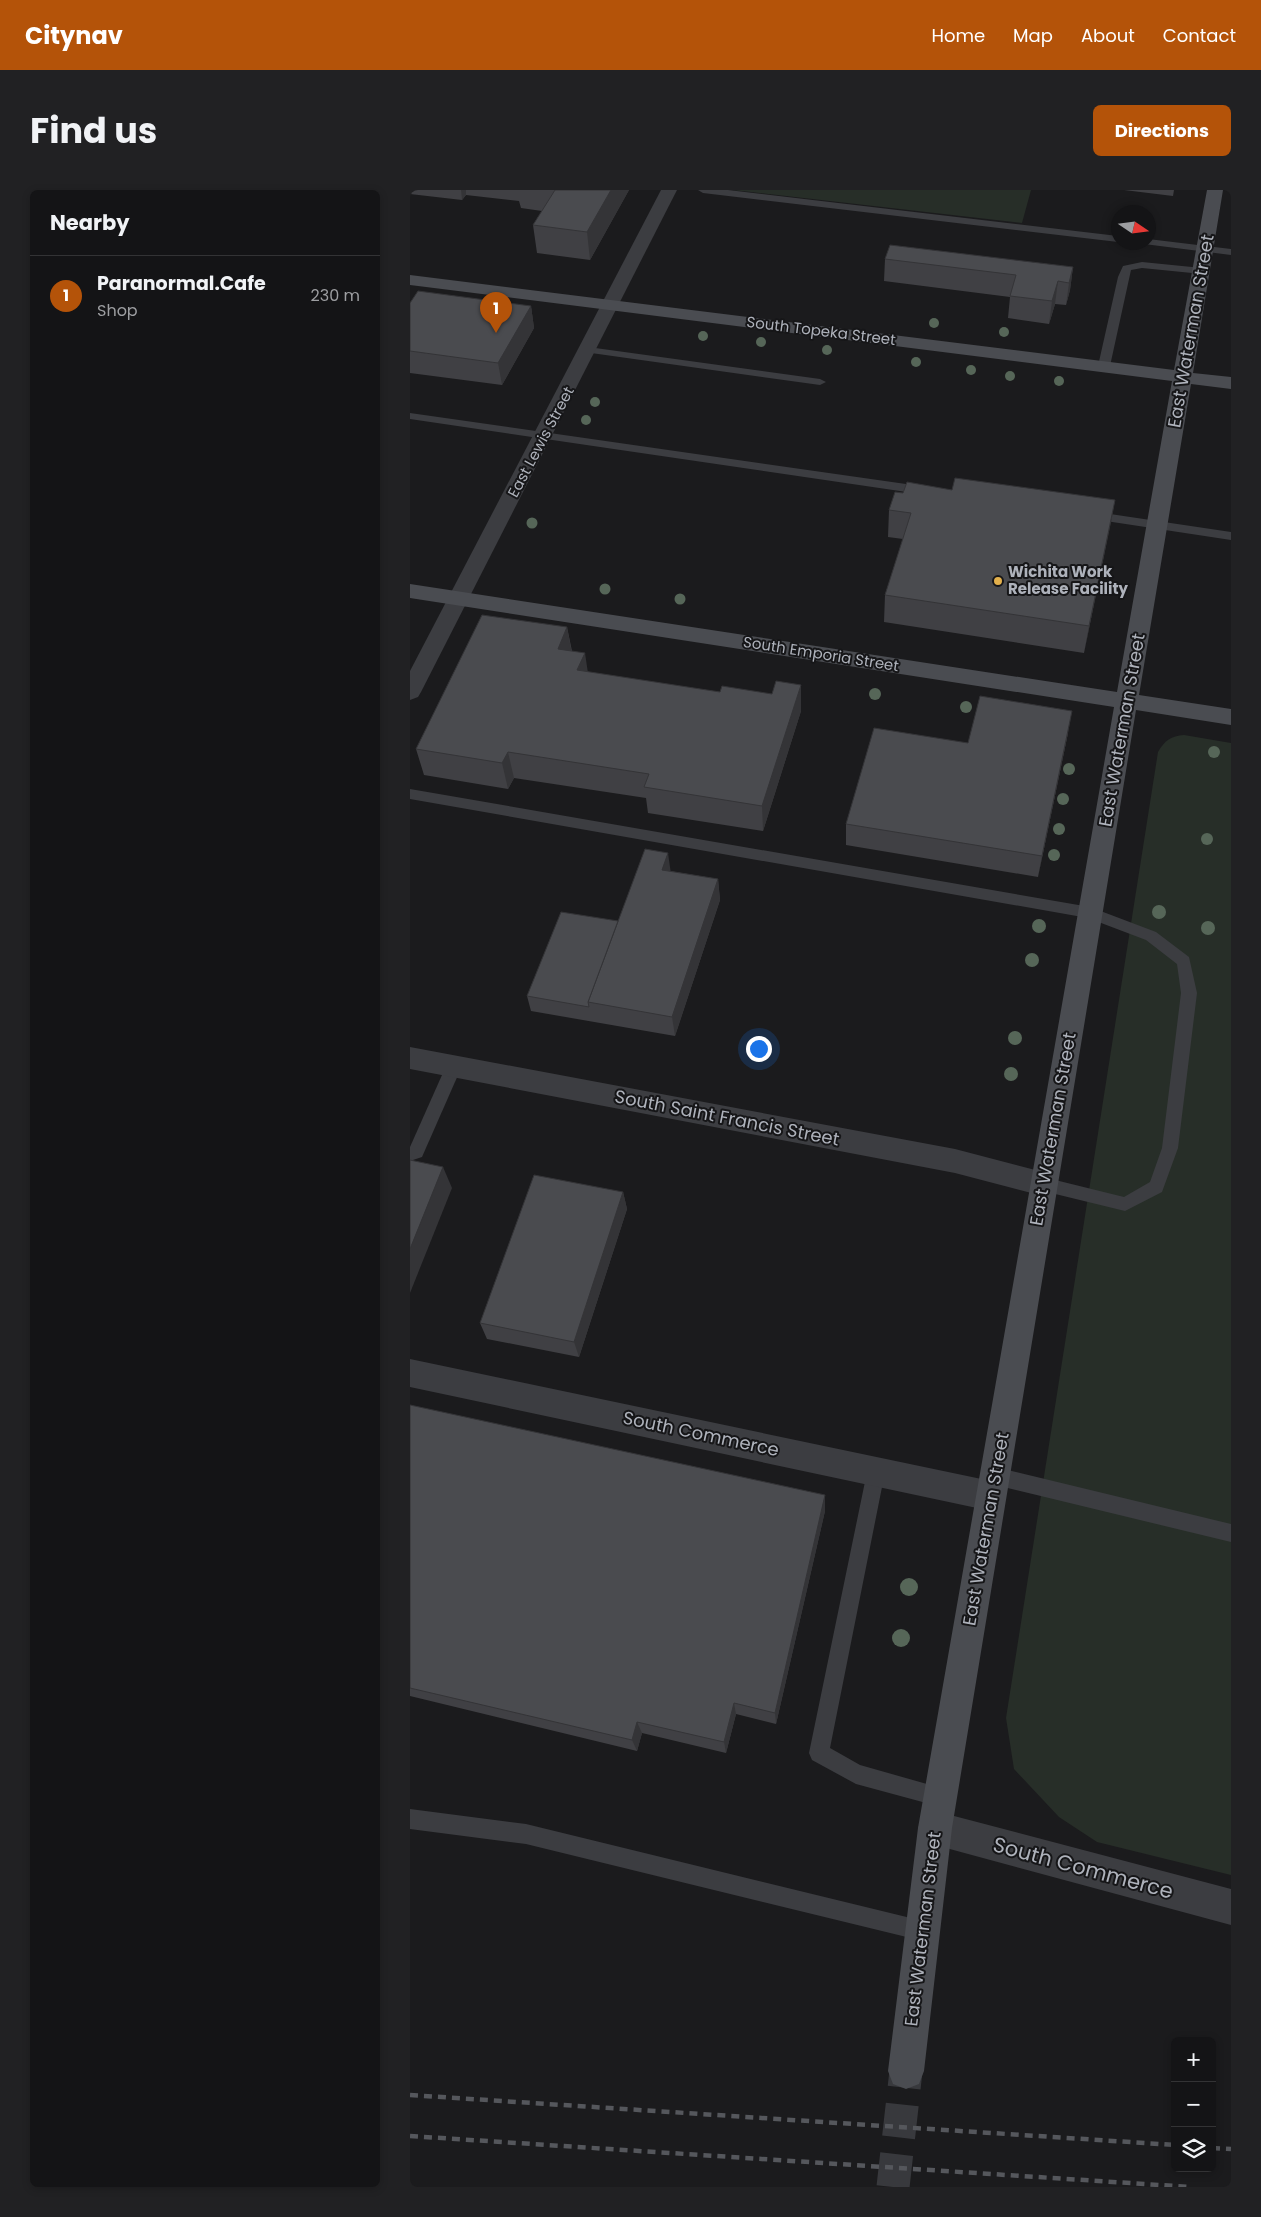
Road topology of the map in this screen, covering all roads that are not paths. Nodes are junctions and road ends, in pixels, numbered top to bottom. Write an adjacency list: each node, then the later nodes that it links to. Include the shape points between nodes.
1 (669, 190): 10 (street, East Lewis Street)
2 (703, 190): 4 (lane)
3 (1215, 190): 6 (street, East Waterman Street)
4 (1111, 238)
5 (1156, 243): 6 (lane)
6 (1206, 249): 7 (lane); 8 (street, East Waterman Street)
7 (1231, 252)
8 (1202, 271): 12 (lane, via 1142,265 1127,268); 13 (street, East Waterman Street)
9 (410, 280): 10 (street, South Topeka Street)
10 (612, 305): 11 (street, East Lewis Street); 12 (street, South Topeka Street)
11 (588, 350): 14 (lane); 17 (street, East Lewis Street)
12 (1104, 366): 13 (street, South Topeka Street)
13 (1184, 376): 15 (street, South Topeka Street); 20 (street, East Waterman Street)
14 (820, 382)
15 (1231, 383)
16 (410, 416): 17 (lane)
17 (545, 434): 18 (lane); 23 (street, East Lewis Street)
18 (942, 493)
19 (1076, 513): 20 (lane)
20 (1158, 525): 21 (lane); 25 (street, East Waterman Street)
21 (1231, 536)
22 (410, 591): 23 (street, South Emporia Street)
23 (459, 599): 24 (street, East Lewis Street); 25 (street, South Emporia Street)
24 (410, 692)
25 (1127, 700): 26 (street, South Emporia Street); 28 (street, East Waterman Street)
26 (1231, 717)
27 (410, 794): 28 (lane)
28 (1090, 913): 32 (street, East Waterman Street); 32 (lane, via 1151,936 1184,960 1189,993 1170,1148 1156,1187 1125,1204)
29 (410, 1058): 30 (street, South Saint Francis Street)
30 (454, 1066): 31 (lane, via 416,1152); 32 (street, South Saint Francis Street, via 955,1160)
31 (410, 1154)
32 (1044, 1184): 35 (street, East Waterman Street)
33 (410, 1373): 34 (street, South Commerce)
34 (876, 1472): 35 (street, South Commerce); 37 (lane, via 818,1753)
35 (993, 1486): 36 (lane); 37 (street, East Waterman Street)
36 (1231, 1533)
37 (938, 1812): 39 (street, South Commerce); 40 (street, East Waterman Street)
38 (410, 1819): 40 (lane, via 526,1834)
39 (1231, 1907)
40 (923, 1931): 41 (street, East Waterman Street)
41 (906, 2071)

